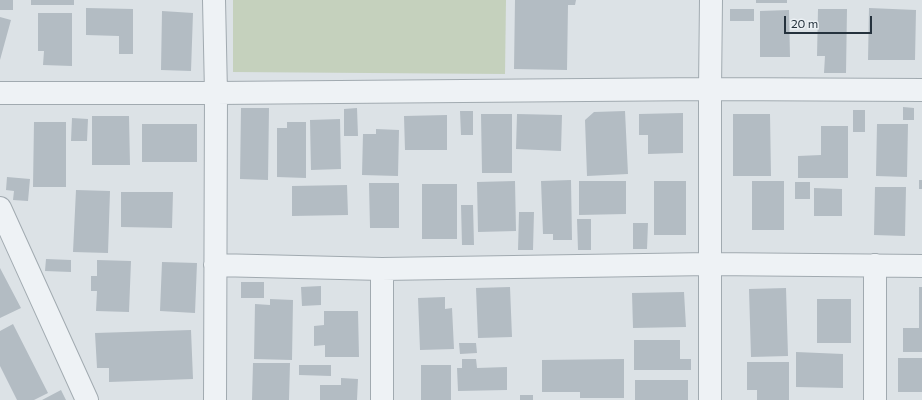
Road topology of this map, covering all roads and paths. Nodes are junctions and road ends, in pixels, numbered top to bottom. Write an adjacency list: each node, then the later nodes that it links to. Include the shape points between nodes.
1 (214, 0): 6 (street)
2 (711, 0): 3 (street)
3 (710, 89): 4 (street); 6 (street); 8 (street)
4 (922, 90)
5 (0, 93): 6 (street)
6 (216, 93): 9 (street)
7 (0, 208): 13 (street)
8 (710, 264): 10 (street); 12 (street); 16 (street)
9 (215, 265): 12 (street); 14 (street)
10 (875, 265): 11 (street); 17 (street)
11 (922, 266)
12 (382, 269): 15 (street)
13 (87, 400)
14 (215, 400)
15 (382, 400)
16 (710, 400)
17 (875, 400)

